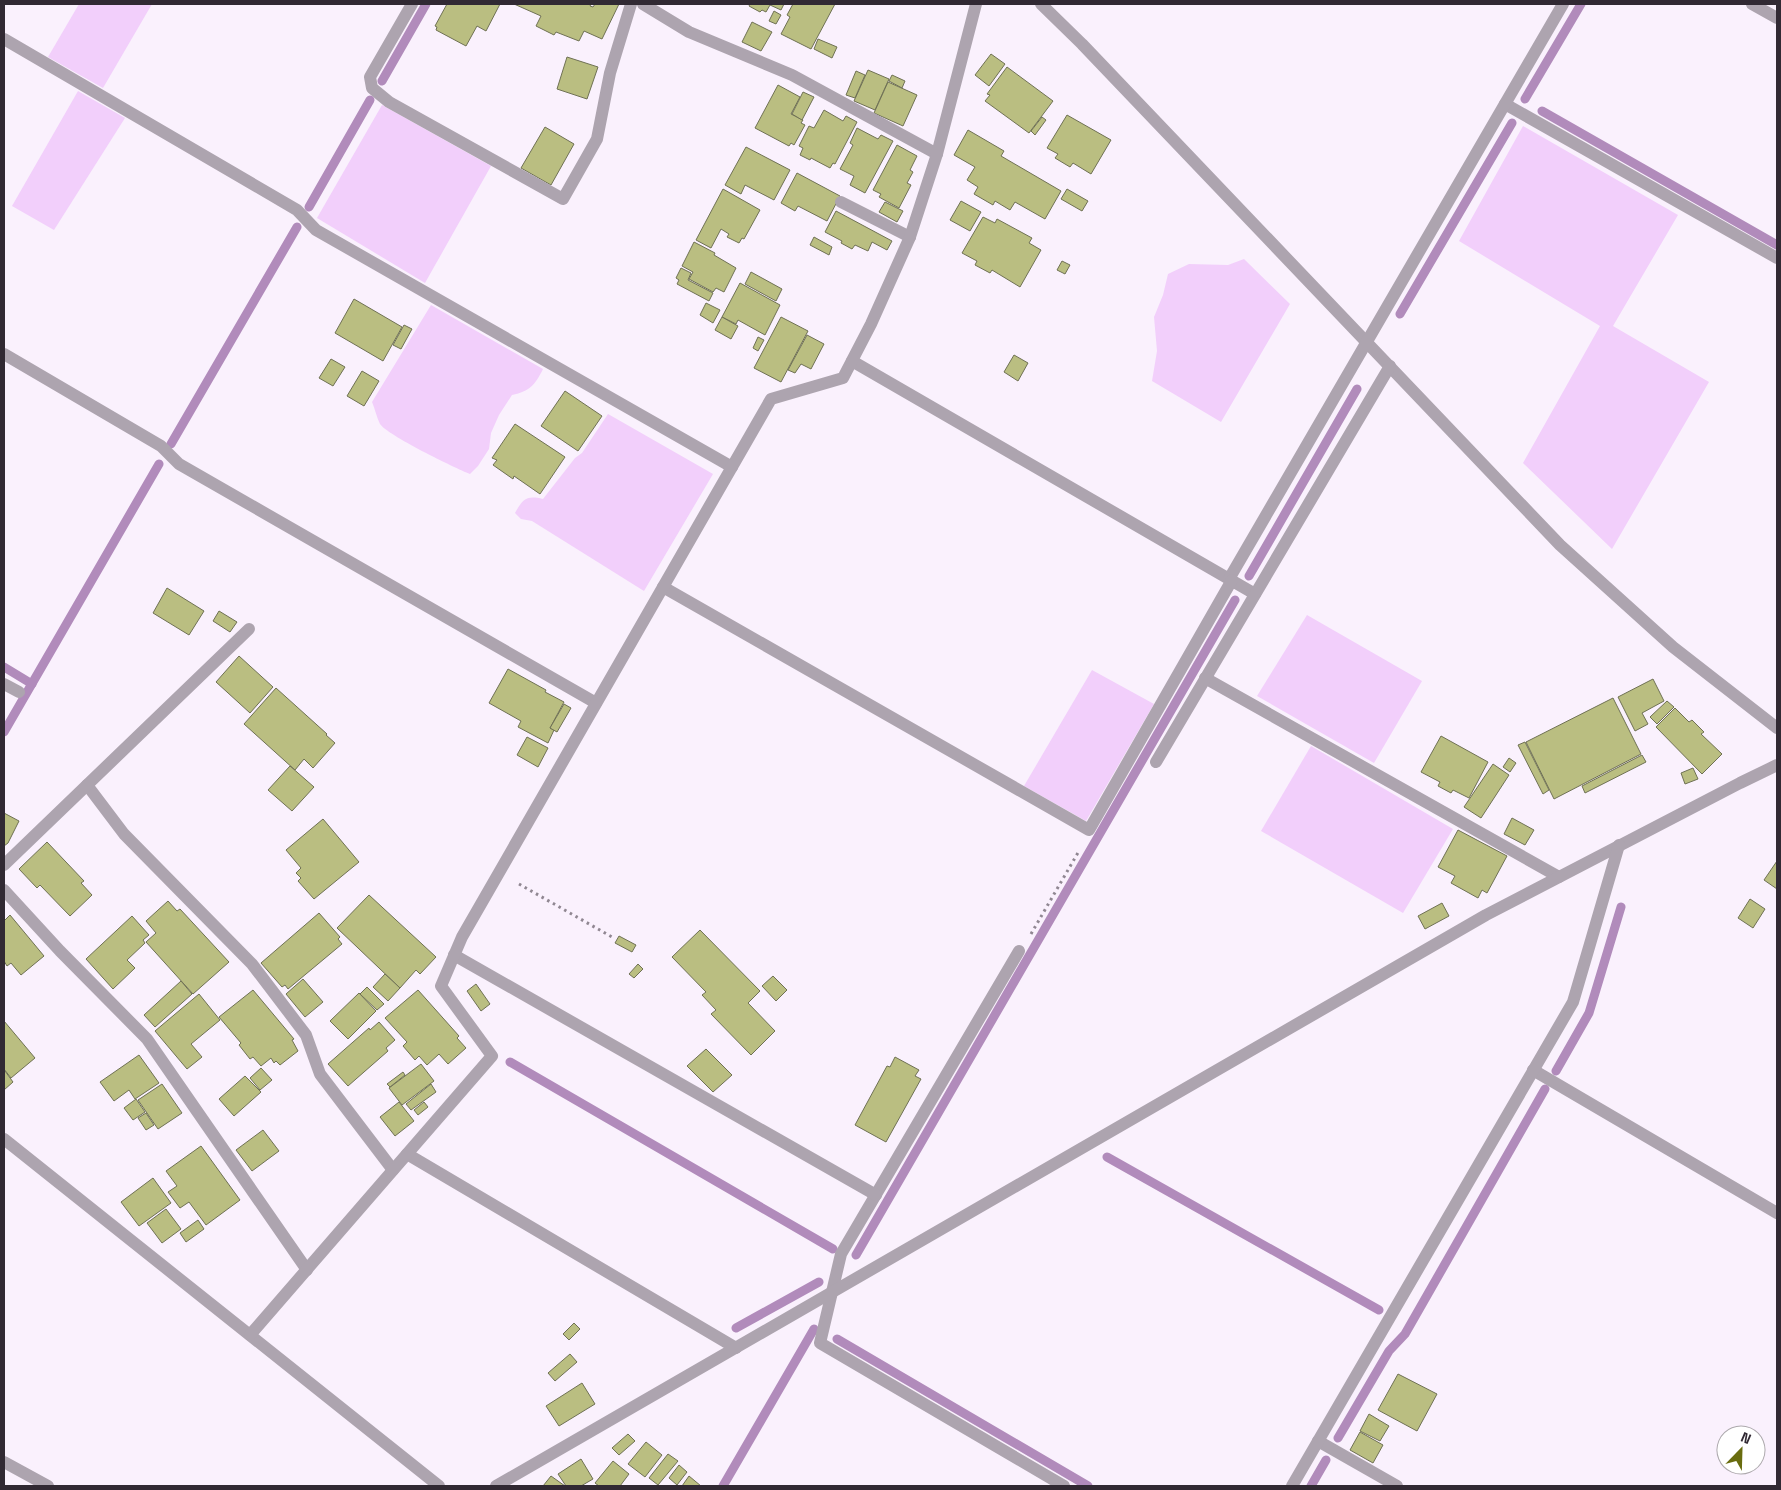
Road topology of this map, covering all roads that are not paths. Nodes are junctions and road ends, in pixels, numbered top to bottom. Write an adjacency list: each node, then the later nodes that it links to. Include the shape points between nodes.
1 (412, 4): 2 (street, via 370,77 372,88 389,102 563,199 596,139 610,73)
2 (631, 4)
3 (643, 4): 11 (street, via 689,32 792,75)
4 (976, 4): 11 (street)
5 (1041, 4): 15 (street)
6 (1563, 4): 10 (street)
7 (1752, 4): 8 (street)
8 (1777, 18)
9 (4, 39): 19 (street, via 297,210 316,230)
10 (1505, 104): 14 (street); 15 (street)
11 (937, 154): 13 (street)
12 (841, 202): 13 (street)
13 (910, 237): 17 (street)
14 (1777, 258)
15 (1366, 342): 18 (street); 20 (street)
16 (4, 354): 27 (street, via 161,446 179,464)
17 (852, 361): 19 (street, via 843,378 771,399); 20 (street)
18 (1390, 366): 22 (street); 28 (street, via 1560,546 1673,647)
19 (732, 467): 21 (street)
20 (1230, 580): 21 (street, via 1089,830); 22 (street)
21 (663, 587): 27 (street)
22 (1255, 594): 24 (street)
23 (249, 629): 31 (street)
24 (1205, 678): 29 (street); 34 (street)
25 (4, 684): 26 (street)
26 (19, 692)
27 (596, 703): 37 (street)
28 (1777, 728)
29 (1156, 762)
30 (1777, 765): 32 (street)
31 (87, 785): 33 (street); 41 (street, via 124,834 252,964 306,1035 320,1074)
32 (1619, 845): 34 (street); 38 (street, via 1573,1002)
33 (4, 865)
34 (1559, 877): 45 (street, via 1486,915)
35 (4, 890): 44 (street, via 147,1039)
36 (1019, 952): 42 (street)
37 (454, 955): 40 (street, via 441,986 492,1056); 42 (street)
38 (1534, 1070): 43 (street); 48 (street)
39 (4, 1139): 46 (street)
40 (407, 1154): 41 (street); 47 (street)
41 (393, 1170): 44 (street)
42 (876, 1195): 45 (street, via 841,1254)
43 (1777, 1213)
44 (306, 1270): 46 (street)
45 (831, 1293): 47 (street); 53 (street, via 820,1343)
46 (250, 1336): 51 (street)
47 (736, 1348): 52 (street)
48 (1318, 1441): 54 (street); 55 (street)
49 (4, 1462): 50 (street)
50 (48, 1486)
51 (439, 1486)
52 (496, 1486)
53 (1064, 1486)
54 (1292, 1486)
55 (1397, 1486)

